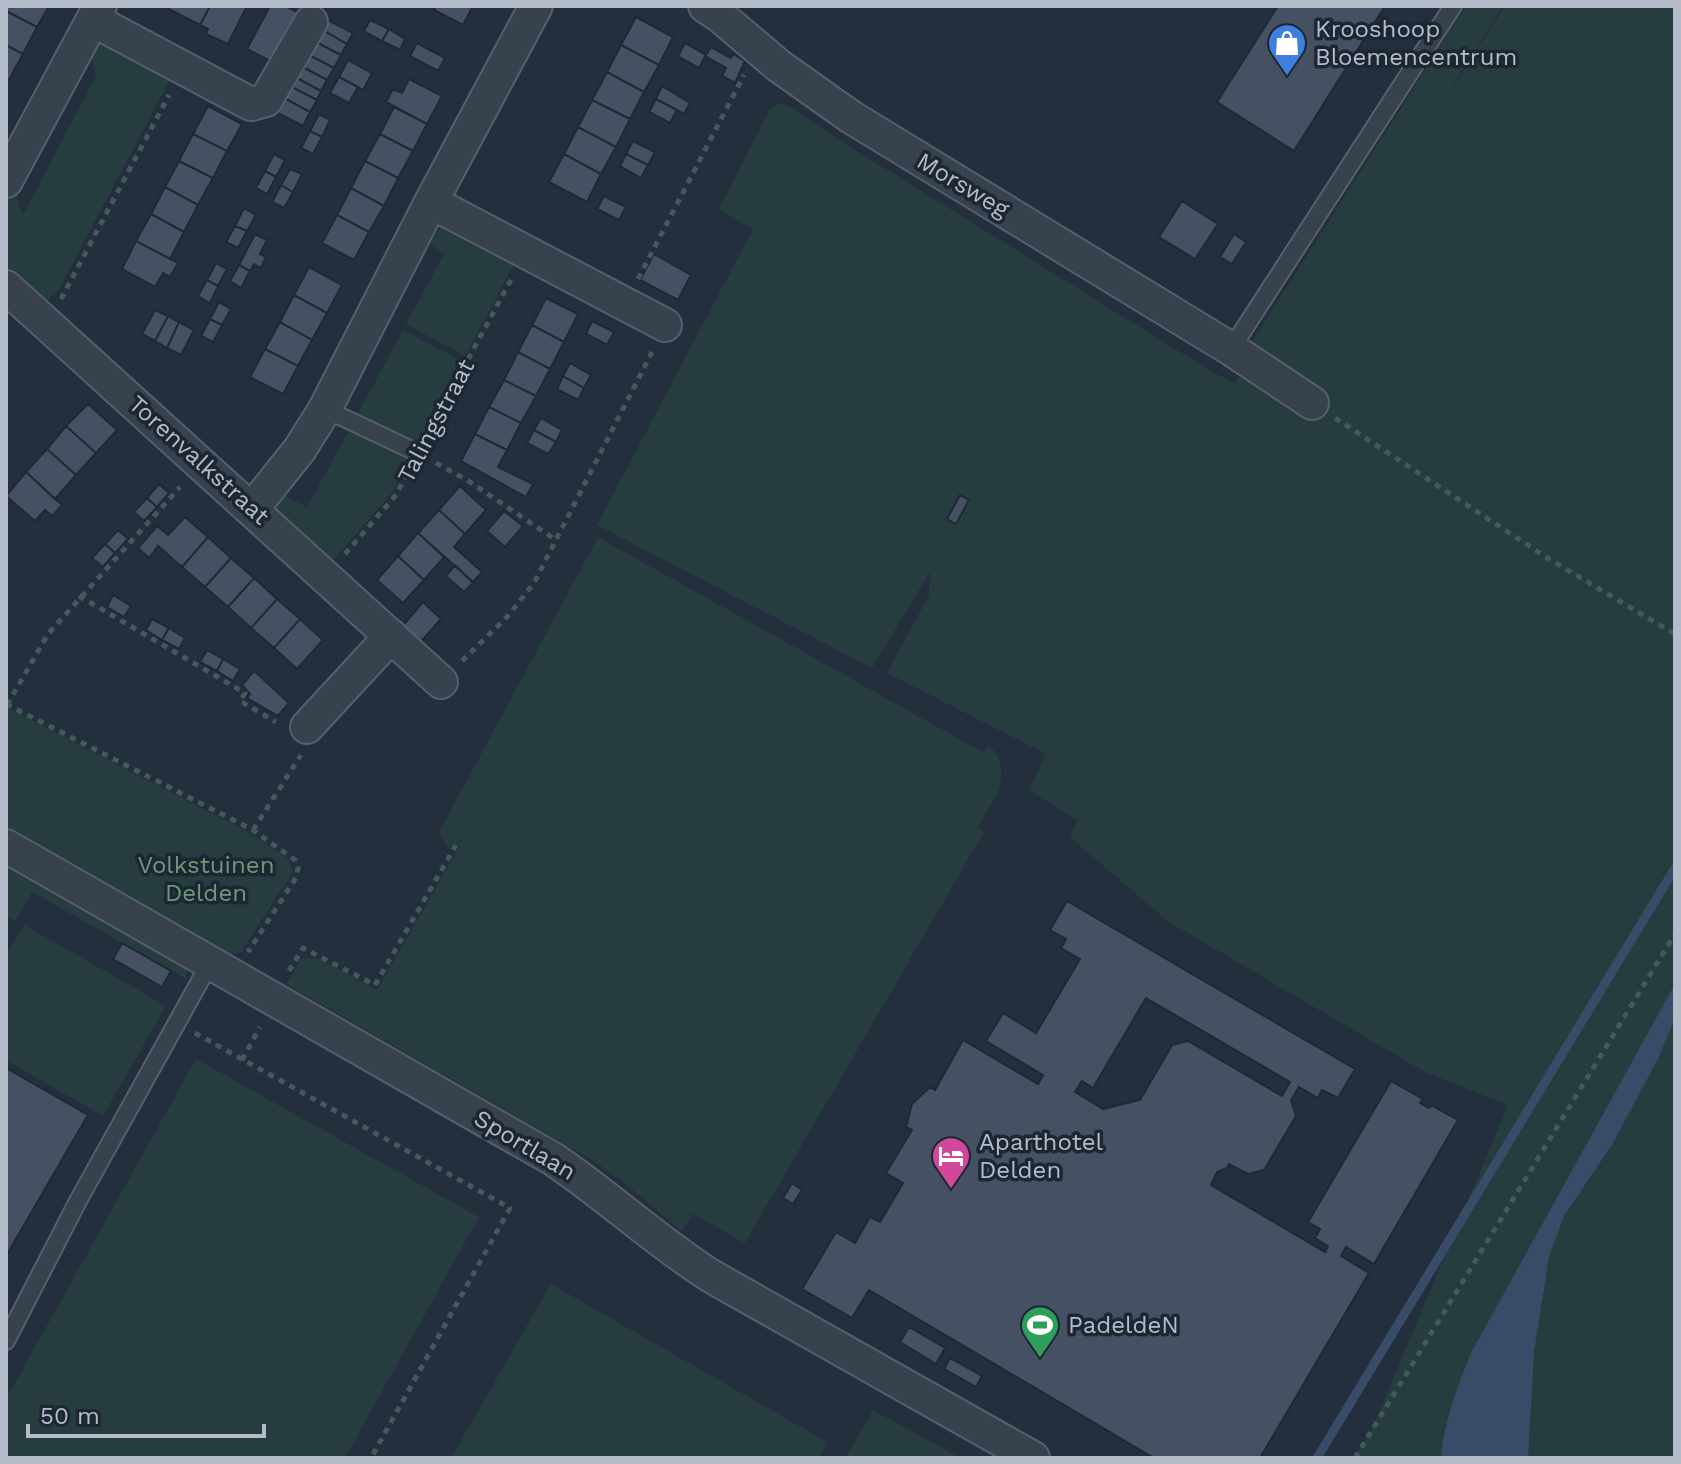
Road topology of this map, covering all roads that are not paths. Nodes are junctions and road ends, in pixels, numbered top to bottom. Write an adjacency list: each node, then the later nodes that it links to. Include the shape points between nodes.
1 (536, 6): 7 (street)
2 (705, 6): 10 (street, Morsweg, via 851,117)
3 (1453, 6): 10 (lane)
4 (96, 13): 5 (street, via 183,69 251,104 266,100); 6 (street)
5 (311, 22)
6 (6, 181)
7 (431, 202): 9 (street); 12 (street)
8 (6, 287): 14 (street, Torenvalkstraat)
9 (665, 325)
10 (1231, 349): 11 (street, Morsweg)
11 (1312, 403)
12 (325, 409): 13 (lane); 14 (street)
13 (418, 453)
14 (253, 508): 15 (street, Torenvalkstraat)
15 (391, 636): 16 (street, Torenvalkstraat); 17 (street)
16 (441, 682)
17 (306, 739)
18 (6, 846): 19 (street, Sportlaan)
19 (222, 970): 20 (lane, via 177,1022); 21 (street, Sportlaan, via 553,1159 711,1276)
20 (6, 1341)
21 (1033, 1458)

